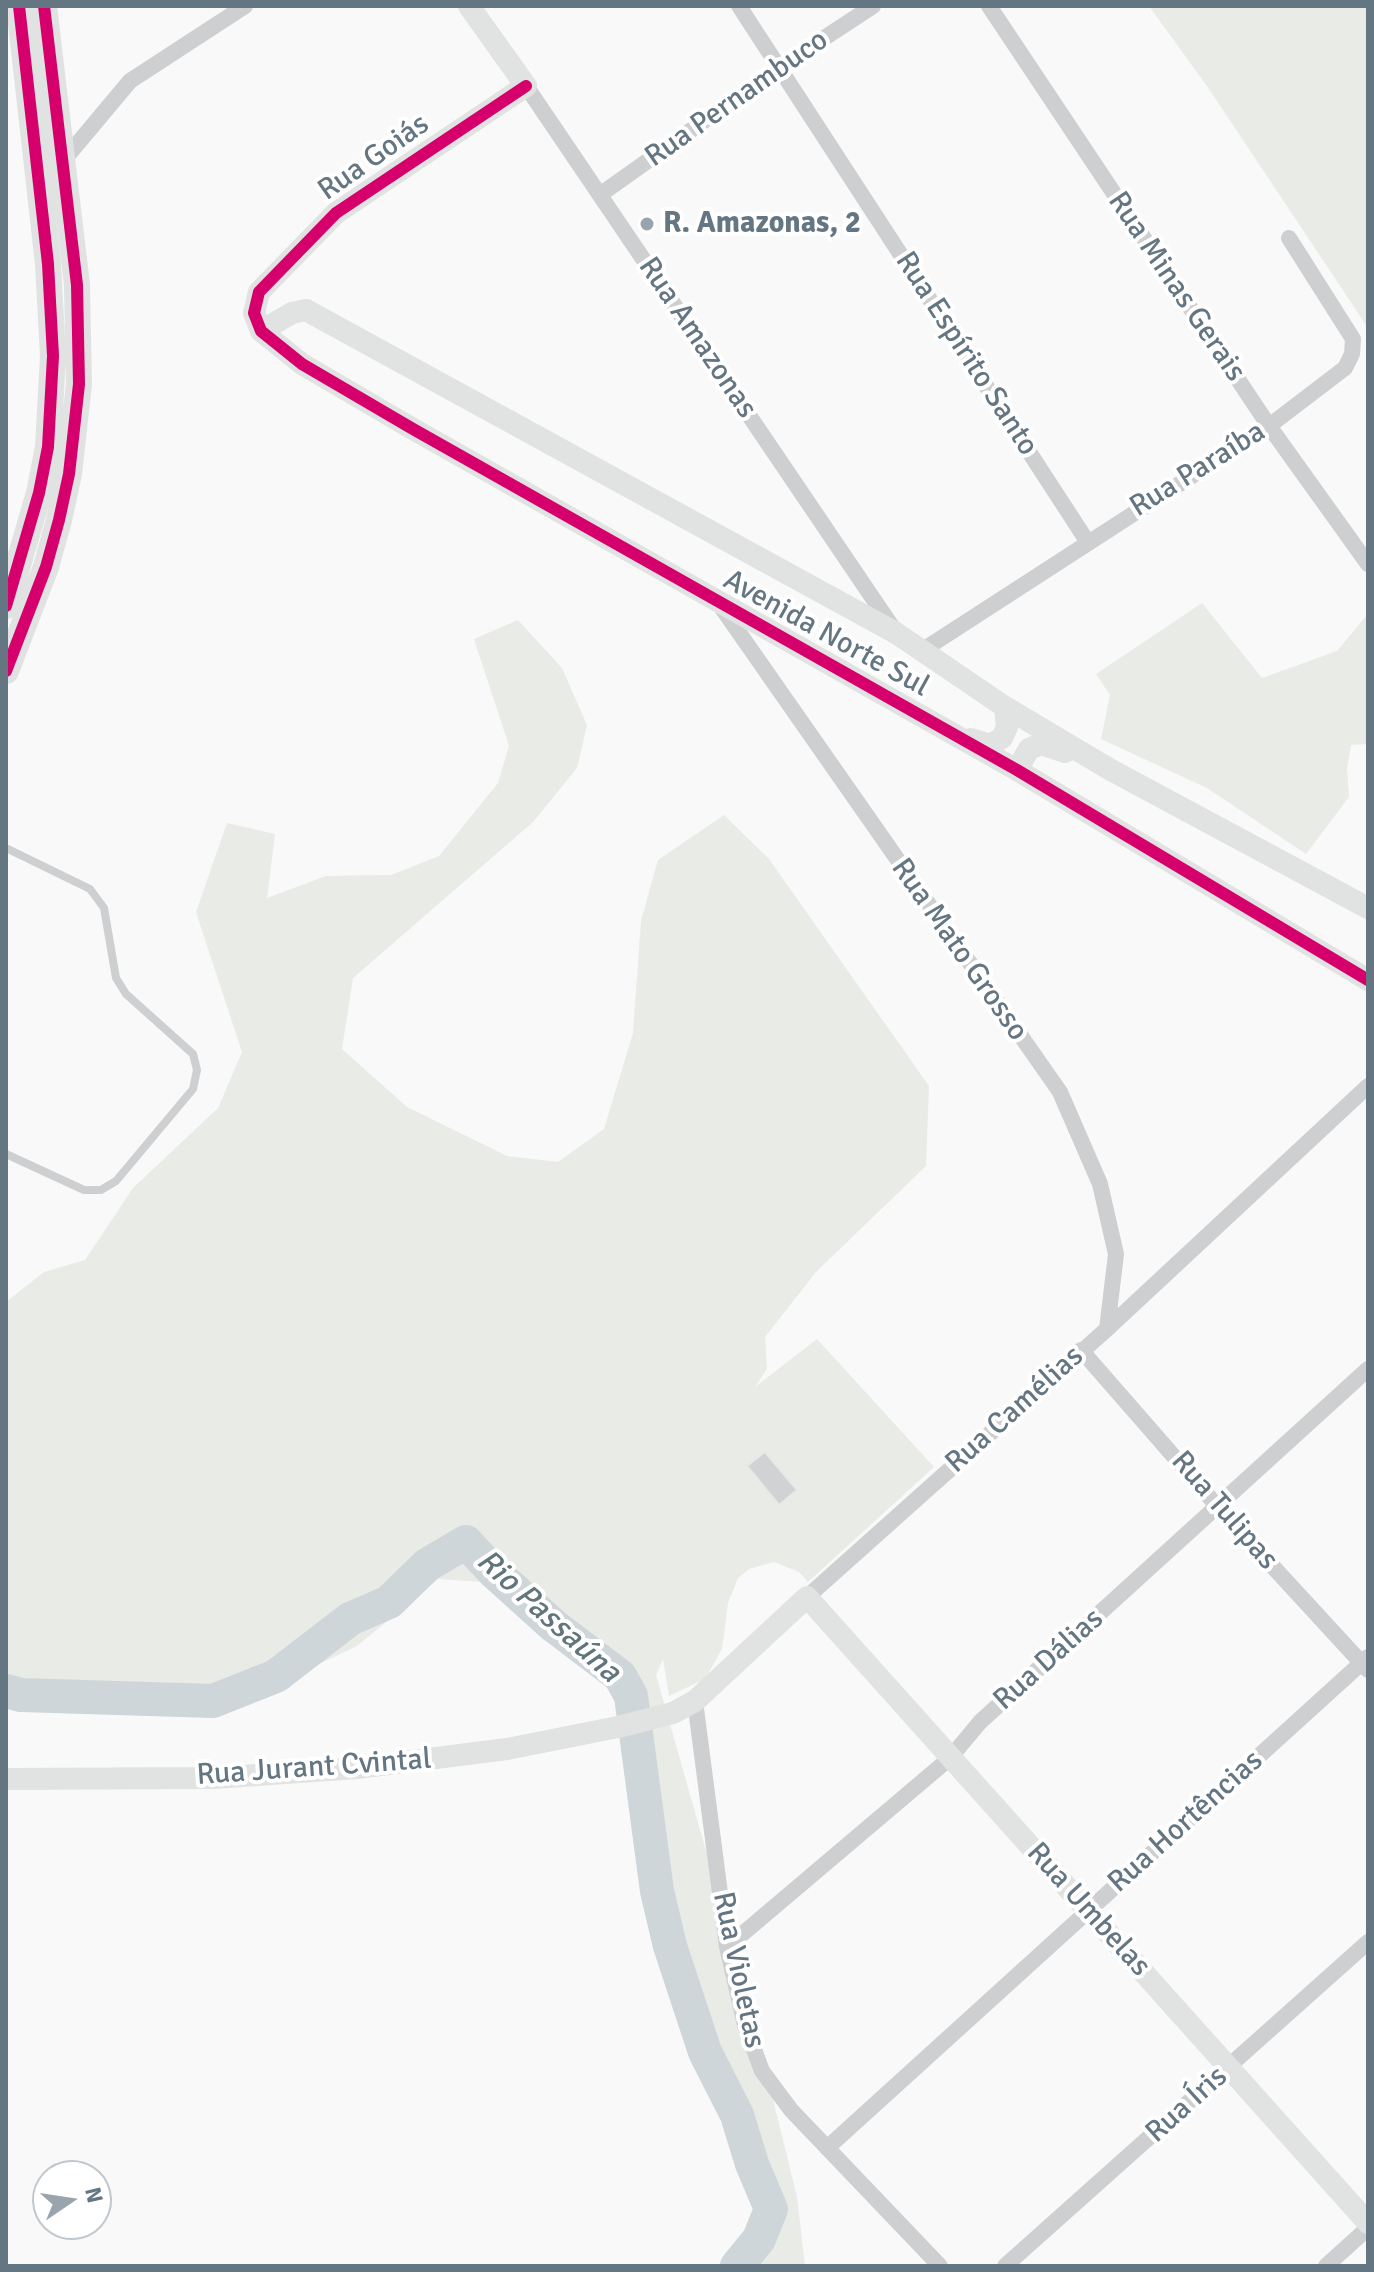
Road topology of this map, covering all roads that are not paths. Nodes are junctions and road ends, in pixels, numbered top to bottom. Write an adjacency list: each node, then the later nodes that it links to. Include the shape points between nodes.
1 (19, 6): 18 (main road, via 53,356 48,447)
2 (44, 6): 10 (main road)
3 (245, 6): 10 (street, via 130,81)
4 (469, 6): 9 (street, Rua Amazonas)
5 (739, 6): 8 (street, Rua Espírito Santo)
6 (873, 6): 8 (street, Rua Pernambuco)
7 (989, 6): 14 (street, Rua Minas Gerais)
8 (780, 67): 11 (street, Rua Pernambuco); 15 (street, Rua Espírito Santo)
9 (526, 86): 11 (street, Rua Amazonas); 13 (street, Rua Goiás, via 336,213 259,292 254,313)
10 (63, 161): 21 (main road, via 80,334 75,426 46,567)
11 (601, 194): 19 (street, Rua Amazonas)
12 (1289, 238): 14 (street, Rua Paraíba, via 1353,339 1352,354 1345,368)
13 (261, 331): 17 (street, Avenida Norte Sul, via 315,371); 19 (street, Avenida Norte Sul, via 306,310)
14 (1269, 426): 15 (street, Rua Paraíba); 16 (street, Rua Minas Gerais)
15 (1087, 541): 20 (street, Rua Paraíba)
16 (1368, 564)
17 (719, 604): 23 (street, Avenida Norte Sul); 31 (street, Rua Mato Grosso, via 1060,1092 1100,1184 1116,1254)
18 (6, 606)
19 (896, 633): 20 (street, Avenida Norte Sul)
20 (923, 650): 22 (street, Avenida Norte Sul)
21 (6, 671)
22 (1005, 707): 23 (street, via 1007,727 990,745); 25 (street, Avenida Norte Sul)
23 (936, 726): 24 (street, Avenida Norte Sul)
24 (1017, 770): 25 (street, via 1029,749 1041,744); 28 (street, Avenida Norte Sul)
25 (1111, 770): 27 (street, Avenida Norte Sul)
26 (6, 848): 30 (lane, via 90,889 104,908 116,978 126,994 193,1054 197,1070 193,1089 116,1181 101,1190 84,1190)
27 (1368, 908)
28 (1368, 980)
29 (1368, 1086): 31 (street, Rua Camélias)
30 (6, 1154)
31 (1107, 1329): 32 (street, Rua Camélias)
32 (1081, 1350): 34 (street, Rua Tulipas); 35 (street, Rua Camélias)
33 (1368, 1369): 34 (street, Rua Dálias)
34 (1218, 1507): 36 (street, Rua Tulipas); 39 (street, Rua Dálias, via 980,1722)
35 (807, 1597): 37 (street, Rua Camélias); 39 (street, Rua Umbelas)
36 (1366, 1663): 41 (street, Rua Hortências)
37 (695, 1701): 38 (street, Rua Camélias); 43 (street, Rua Violetas)
38 (653, 1719): 40 (street, Rua Jurant Cvintal, via 507,1749 357,1768 213,1778)
39 (950, 1758): 41 (street, Rua Umbelas); 43 (street, Rua Dálias)
40 (6, 1779)
41 (1089, 1910): 44 (street, Rua Umbelas); 45 (street, Rua Hortências)
42 (1368, 1942): 44 (street, Rua Íris)
43 (727, 1947): 45 (street, Rua Violetas, via 762,2071)
44 (1229, 2067): 46 (street, Rua Umbelas); 48 (street, Rua Íris)
45 (827, 2148): 47 (street, Rua Violetas)
46 (1368, 2226): 49 (street)
47 (940, 2266)
48 (1005, 2266)
49 (1326, 2266)

